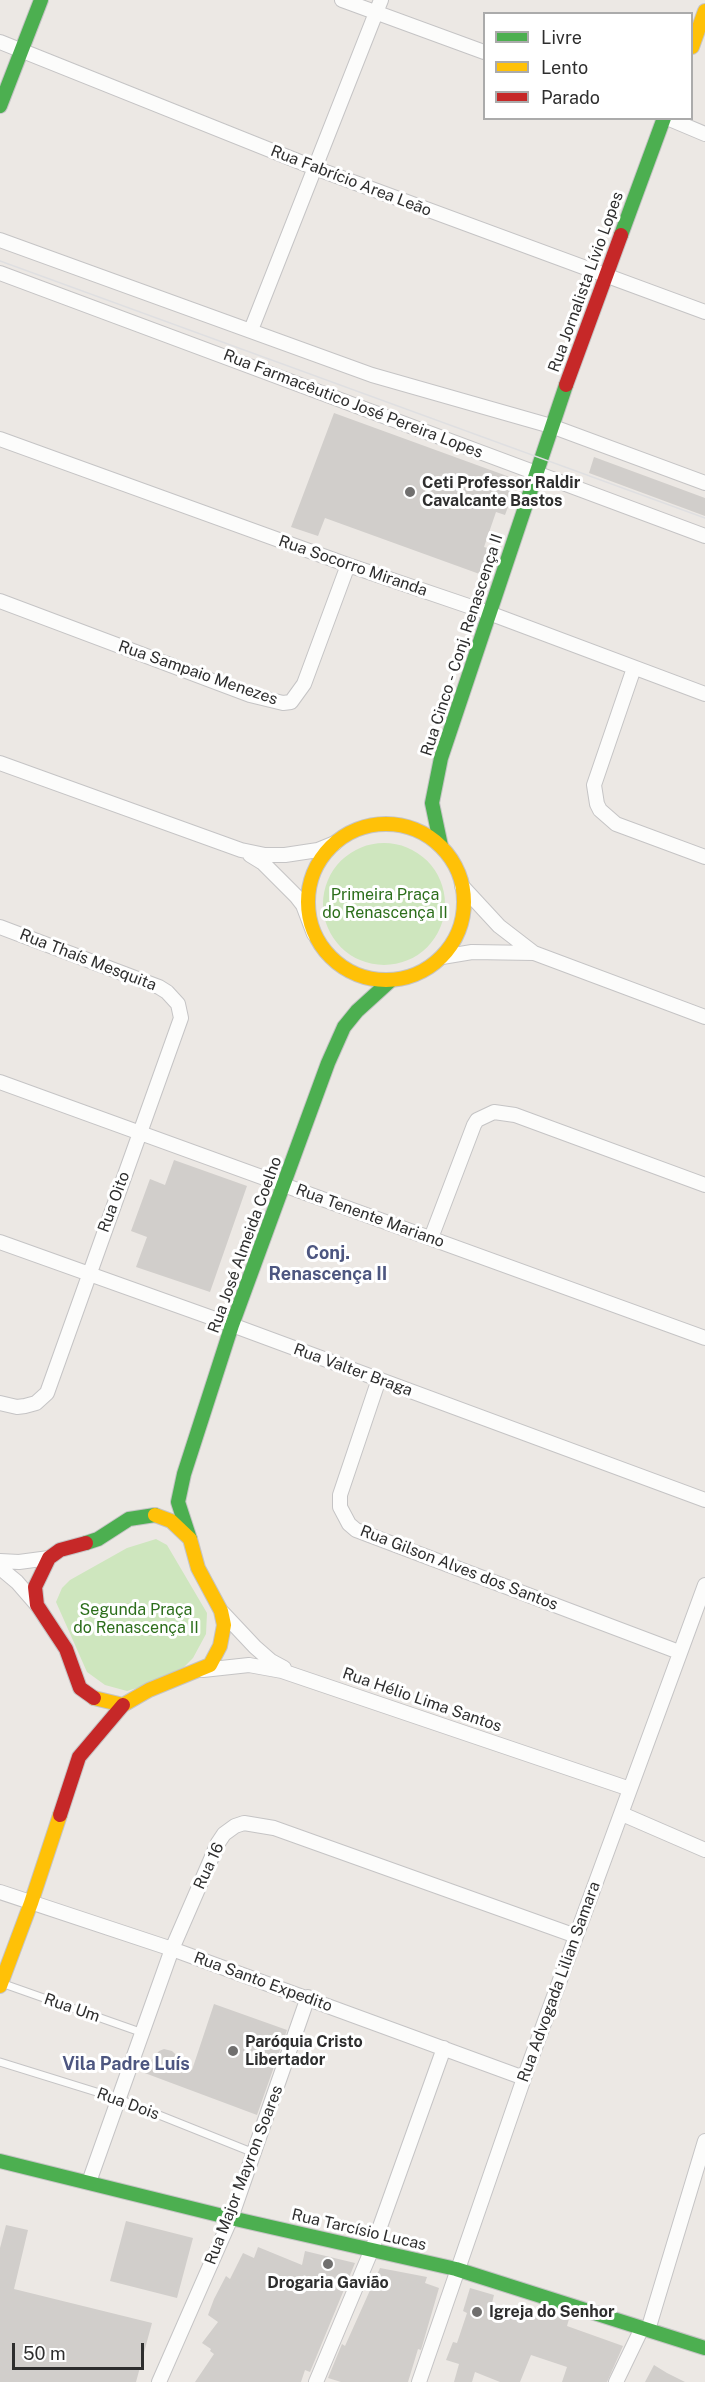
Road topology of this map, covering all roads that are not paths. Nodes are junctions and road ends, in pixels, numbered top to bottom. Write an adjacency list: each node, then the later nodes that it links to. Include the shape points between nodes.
1 (40, 0): 7 (street)
2 (342, 0): 3 (street)
3 (379, 7): 8 (street); 13 (street)
4 (705, 11): 6 (street)
5 (0, 42): 7 (street, Rua Fabrício Area Leão)
6 (693, 44)
7 (20, 50): 9 (street); 13 (street, Rua Fabrício Area Leão)
8 (483, 52)
9 (0, 106)
10 (664, 120): 16 (street, Rua Jornalista Lívio Lopes)
11 (670, 120): 12 (street)
12 (705, 134)
13 (315, 168): 16 (street, Rua Fabrício Area Leão); 18 (street)
14 (0, 240): 18 (street, Rua Farmacêutico José Pereira Lopes)
15 (0, 273): 22 (street, Rua Farmacêutico José Pereira Lopes)
16 (606, 275): 17 (street, Rua Fabrício Area Leão); 19 (street, Rua Jornalista Lívio Lopes)
17 (705, 312)
18 (251, 330): 19 (street, Rua Farmacêutico José Pereira Lopes, via 372,375)
19 (551, 426): 21 (street, Rua Jornalista Lívio Lopes); 23 (street, Rua Farmacêutico José Pereira Lopes)
20 (0, 439): 25 (street, Rua Socorro Miranda)
21 (541, 458): 22 (street, Rua Cinco - Conj. Renascença II)
22 (536, 474): 24 (street, Rua Farmacêutico José Pereira Lopes); 27 (street, Rua Cinco - Conj. Renascença II)
23 (705, 483)
24 (705, 536)
25 (348, 565): 26 (street, Rua Sampaio Menezes, via 304,684 291,702 282,704); 27 (street, Rua Socorro Miranda)
26 (0, 601)
27 (489, 613): 28 (street, Rua Socorro Miranda); 32 (street, Rua Cinco - Conj. Renascença II, via 441,758 432,803)
28 (634, 668): 29 (street, Rua Socorro Miranda); 34 (street, via 594,785 597,804 615,824)
29 (705, 694)
30 (0, 763): 33 (street)
31 (334, 843): 32 (street, via 374,824 395,824 416,829); 33 (street, via 285,855); 37 (street, via 319,862 310,885 308,910)
32 (441, 846): 35 (street, via 457,867)
33 (241, 850): 37 (street, via 263,863 291,889 303,905)
34 (705, 857)
35 (462, 886): 38 (street, via 499,926); 39 (street, via 464,911 460,928)
36 (0, 927): 43 (street, Rua Thaís Mesquita, via 159,987 178,1004 181,1018)
37 (314, 934): 40 (street, via 340,966 359,975)
38 (534, 953): 39 (street, via 478,952); 41 (street)
39 (442, 957): 40 (street, via 423,971)
40 (390, 981): 44 (street, Rua José Almeida Coelho, via 344,1027)
41 (705, 1017)
42 (0, 1082): 43 (street, Rua Tenente Mariano)
43 (140, 1132): 44 (street, Rua Tenente Mariano); 48 (street, Rua Oito)
44 (285, 1184): 46 (street, Rua Tenente Mariano); 49 (street, Rua José Almeida Coelho)
45 (705, 1185): 46 (street, via 494,1112 477,1120)
46 (431, 1238): 50 (street, Rua Tenente Mariano)
47 (0, 1242): 48 (street, Rua Valter Braga)
48 (89, 1273): 49 (street, Rua Valter Braga); 52 (street, Rua Oito, via 47,1393 36,1403 25,1406)
49 (232, 1326): 51 (street, Rua Valter Braga); 54 (street, Rua José Almeida Coelho, via 178,1502)
50 (705, 1338)
51 (379, 1379): 53 (street, Rua Valter Braga); 61 (street, Rua Gilson Alves dos Santos, via 340,1496 343,1516 356,1530)
52 (0, 1403)
53 (705, 1500)
54 (190, 1539): 55 (street, via 171,1521 155,1515 129,1519 99,1539 60,1550); 60 (street, via 204,1580)
55 (49, 1558): 56 (street); 59 (street, via 35,1587)
56 (0, 1562)
57 (0, 1568): 59 (street)
58 (705, 1585): 61 (street, Rua Advogada Lilian Samara)
59 (37, 1605): 64 (street, via 66,1649 81,1688 92,1697)
60 (221, 1611): 62 (street, via 224,1625 220,1646 210,1665); 63 (street, via 271,1661)
61 (679, 1652): 65 (street, Rua Advogada Lilian Samara)
62 (198, 1671): 63 (street, Rua Hélio Lima Santos, via 249,1665); 64 (street)
63 (310, 1679): 65 (street, Rua Hélio Lima Santos)
64 (123, 1705): 69 (street, via 78,1757)
65 (630, 1789): 66 (street, Rua Advogada Lilian Samara)
66 (622, 1814): 67 (street); 70 (street, Rua Advogada Lilian Samara)
67 (705, 1850)
68 (0, 1892): 69 (street, Rua Santo Expedito)
69 (31, 1903): 71 (street, Rua Santo Expedito); 72 (street)
70 (576, 1936): 71 (street, Rua 16, via 274,1828 244,1822 230,1829 218,1843); 77 (street, Rua Advogada Lilian Samara)
71 (172, 1949): 73 (street, Rua Santo Expedito); 74 (street, Rua 16)
72 (1, 1985): 74 (lane, Rua Um)
73 (308, 1997): 75 (street, Rua Santo Expedito); 80 (street, Rua Major Mayron Soares)
74 (143, 2033): 78 (street, Rua 16)
75 (444, 2048): 77 (street, Rua Santo Expedito); 84 (street)
76 (0, 2062): 78 (lane, Rua Dois)
77 (524, 2078): 85 (street, Rua Advogada Lilian Samara)
78 (119, 2099): 80 (lane, Rua Dois); 82 (street, Rua 16)
79 (705, 2141): 86 (street)
80 (255, 2153): 83 (street, Rua Major Mayron Soares)
81 (0, 2161): 82 (street, Rua Tarcísio Lucas)
82 (89, 2182): 83 (street, Rua Tarcísio Lucas)
83 (231, 2218): 84 (street, Rua Tarcísio Lucas); 88 (street, Rua Major Mayron Soares)
84 (372, 2248): 85 (street, Rua Tarcísio Lucas); 89 (street)
85 (456, 2269): 86 (street, Rua Tarcísio Lucas); 90 (street, Rua Advogada Lilian Samara)
86 (645, 2329): 87 (street, Rua Tarcísio Lucas); 91 (street)
87 (705, 2348)
88 (159, 2382)
89 (316, 2382)
90 (418, 2382)
91 (615, 2382)

